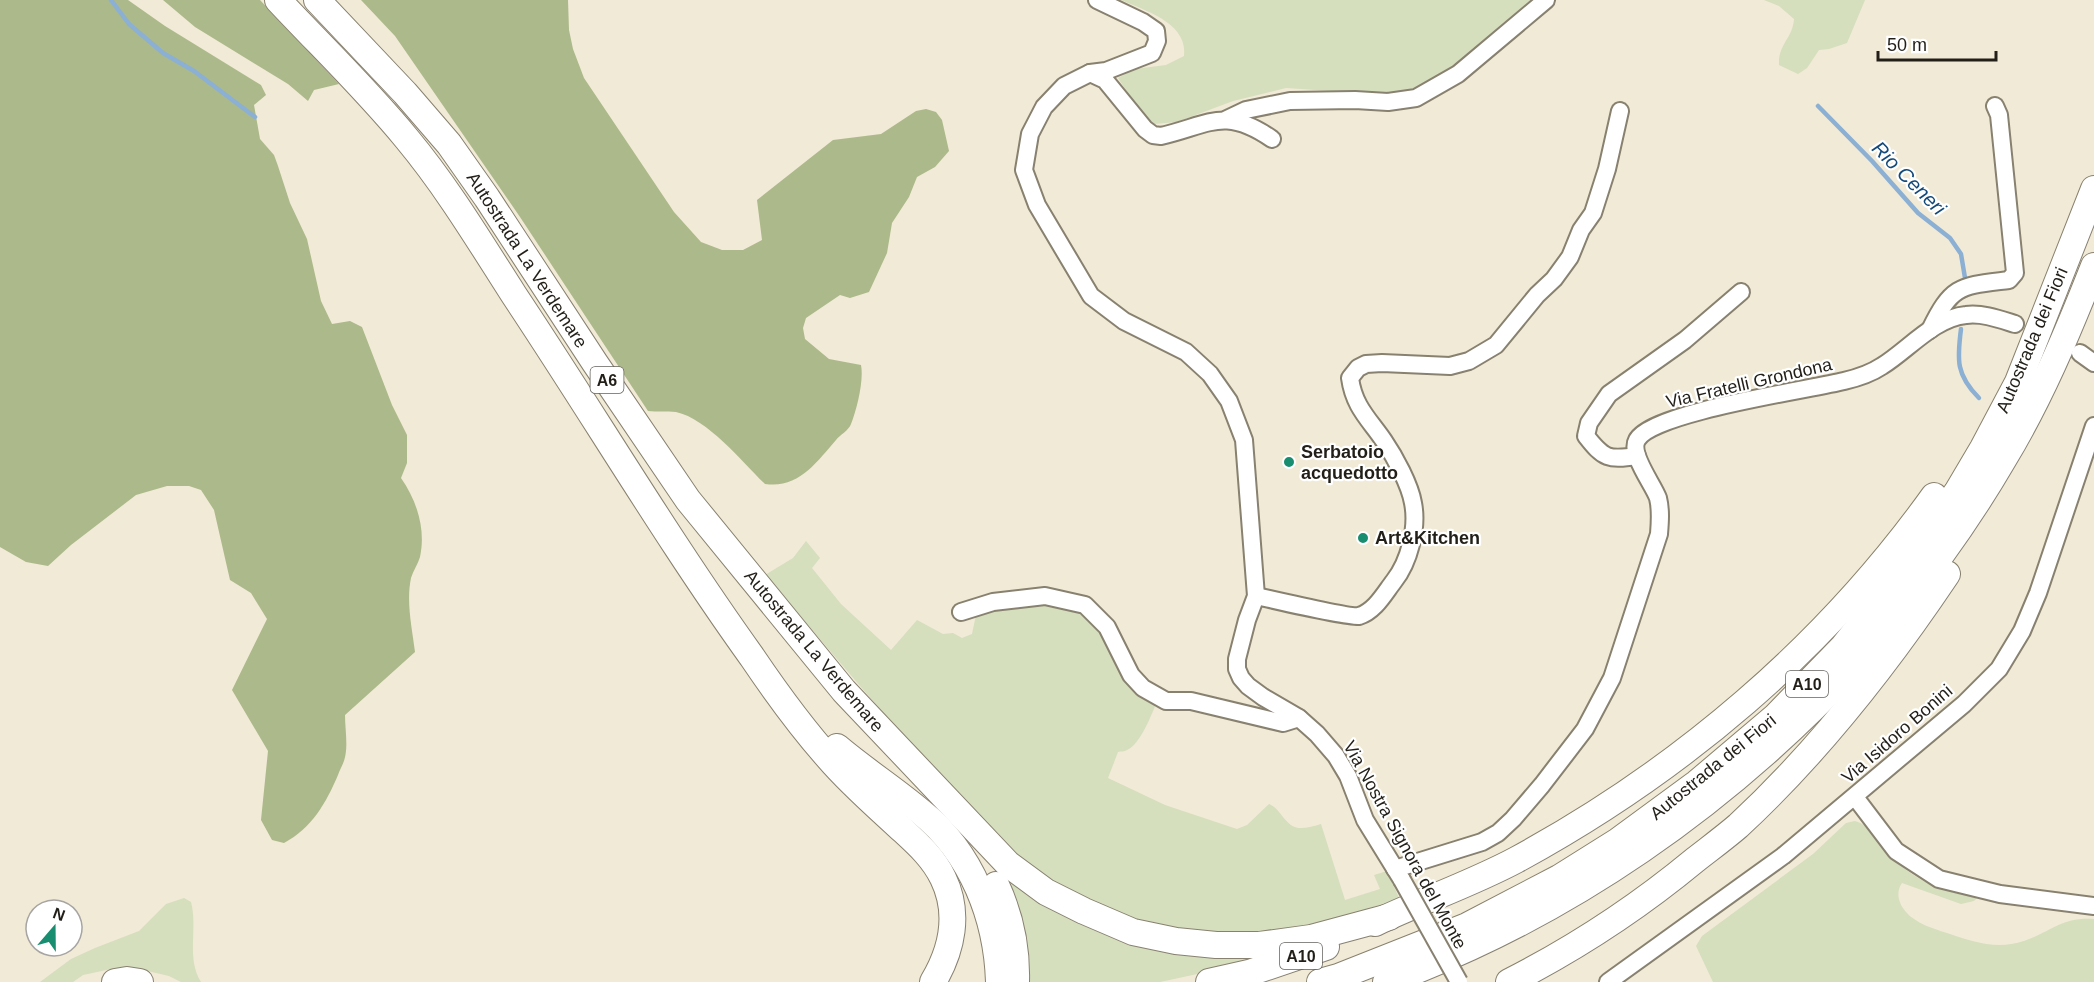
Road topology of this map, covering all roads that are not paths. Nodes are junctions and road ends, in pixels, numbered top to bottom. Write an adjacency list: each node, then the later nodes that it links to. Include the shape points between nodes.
1 (278, 0): 21 (highway, Autostrada La Verdemare / A6, via 407,139)
2 (318, 0): 23 (highway, Autostrada La Verdemare / A6, via 449,144 688,500 844,691)
3 (1097, 0): 5 (street, Via Nostra Signora del Monte, via 1143,22 1156,31 1157,41 1152,53 1106,71)
4 (1546, 0): 8 (street, via 1458,74 1416,98 1388,102 1290,101 1246,110)
5 (1090, 73): 8 (street, via 1105,80 1153,135); 19 (street, Via Nostra Signora del Monte, via 1064,86 1044,107 1030,134 1024,170 1037,205 1091,296 1124,321 1186,352 1210,374 1229,401 1244,440)
6 (1995, 106): 15 (street, via 2015,273 2009,280 1963,287 1954,293 1944,302)
7 (1620, 111): 19 (street, via 1593,213 1570,257 1496,345 1469,361 1450,366 1366,364 1350,378 1357,405 1385,442 1413,502 1415,519 1400,573 1372,609 1357,616)
8 (1227, 119): 9 (street)
9 (1272, 139)
10 (2094, 189): 13 (highway, Autostrada dei Fiori / A10)
11 (2094, 266): 16 (highway, Autostrada dei Fiori / A10)
12 (1742, 292): 18 (street, via 1685,340 1609,394 1589,423 1586,436 1601,454 1618,459)
13 (2045, 311): 27 (highway, A10, via 1976,431 1914,524 1814,638 1745,702 1693,746 1607,806 1515,860); 34 (highway, Autostrada dei Fiori / A10, via 2018,382 1957,492 1843,648 1775,717 1697,783 1559,878 1467,927)
14 (2015, 324): 15 (street, Via Fratelli Grondona, via 1966,315 1948,319)
15 (1930, 330): 18 (street, Via Fratelli Grondona, via 1868,374 1701,411 1647,429 1636,440)
16 (2029, 413): 35 (highway, Autostrada dei Fiori / A10, via 1975,505 1913,592 1858,661 1790,732 1712,799 1631,858 1570,896 1476,945); 37 (highway, A10, via 2009,470 1986,515 1875,677 1812,750 1737,827 1657,891 1596,934)
17 (2094, 426): 24 (street, Via Isidoro Bonini, via 2038,593 2022,631 1999,669)
18 (1636, 456): 25 (street, via 1658,497 1659,534 1612,678 1585,729 1528,802 1498,832)
19 (1256, 596): 22 (street, Via Nostra Signora del Monte, via 1237,669 1248,686 1263,698)
20 (961, 612): 22 (street, via 993,602 1045,596 1085,605 1107,627 1131,675 1143,688 1166,700 1191,701 1283,723)
21 (779, 694): 30 (highway, via 834,764 930,856 944,879 951,899 950,943); 31 (highway, via 830,742 922,812 944,834 974,879 988,912)
22 (1299, 718): 25 (street, Via Nostra Signora del Monte, via 1336,756 1365,820)
23 (903, 755): 27 (highway, via 1008,864 1046,892 1134,932 1186,942 1259,945 1311,938); 32 (highway, via 990,874 1008,918)
24 (1855, 797): 26 (street, via 1896,851 1939,879 2000,894); 38 (street, Via Isidoro Bonini, via 1783,856)
25 (1398, 875): 36 (street, Via Nostra Signora del Monte, bridge)
26 (2094, 906)
27 (1389, 916): 33 (highway, A10, via 1321,949)
28 (115, 982): 29 (highway)
29 (140, 982)
30 (933, 982)
31 (999, 982)
32 (1016, 982)
33 (1209, 982)
34 (1320, 982)
35 (1386, 982)
36 (1459, 982)
37 (1509, 982)
38 (1608, 982)

